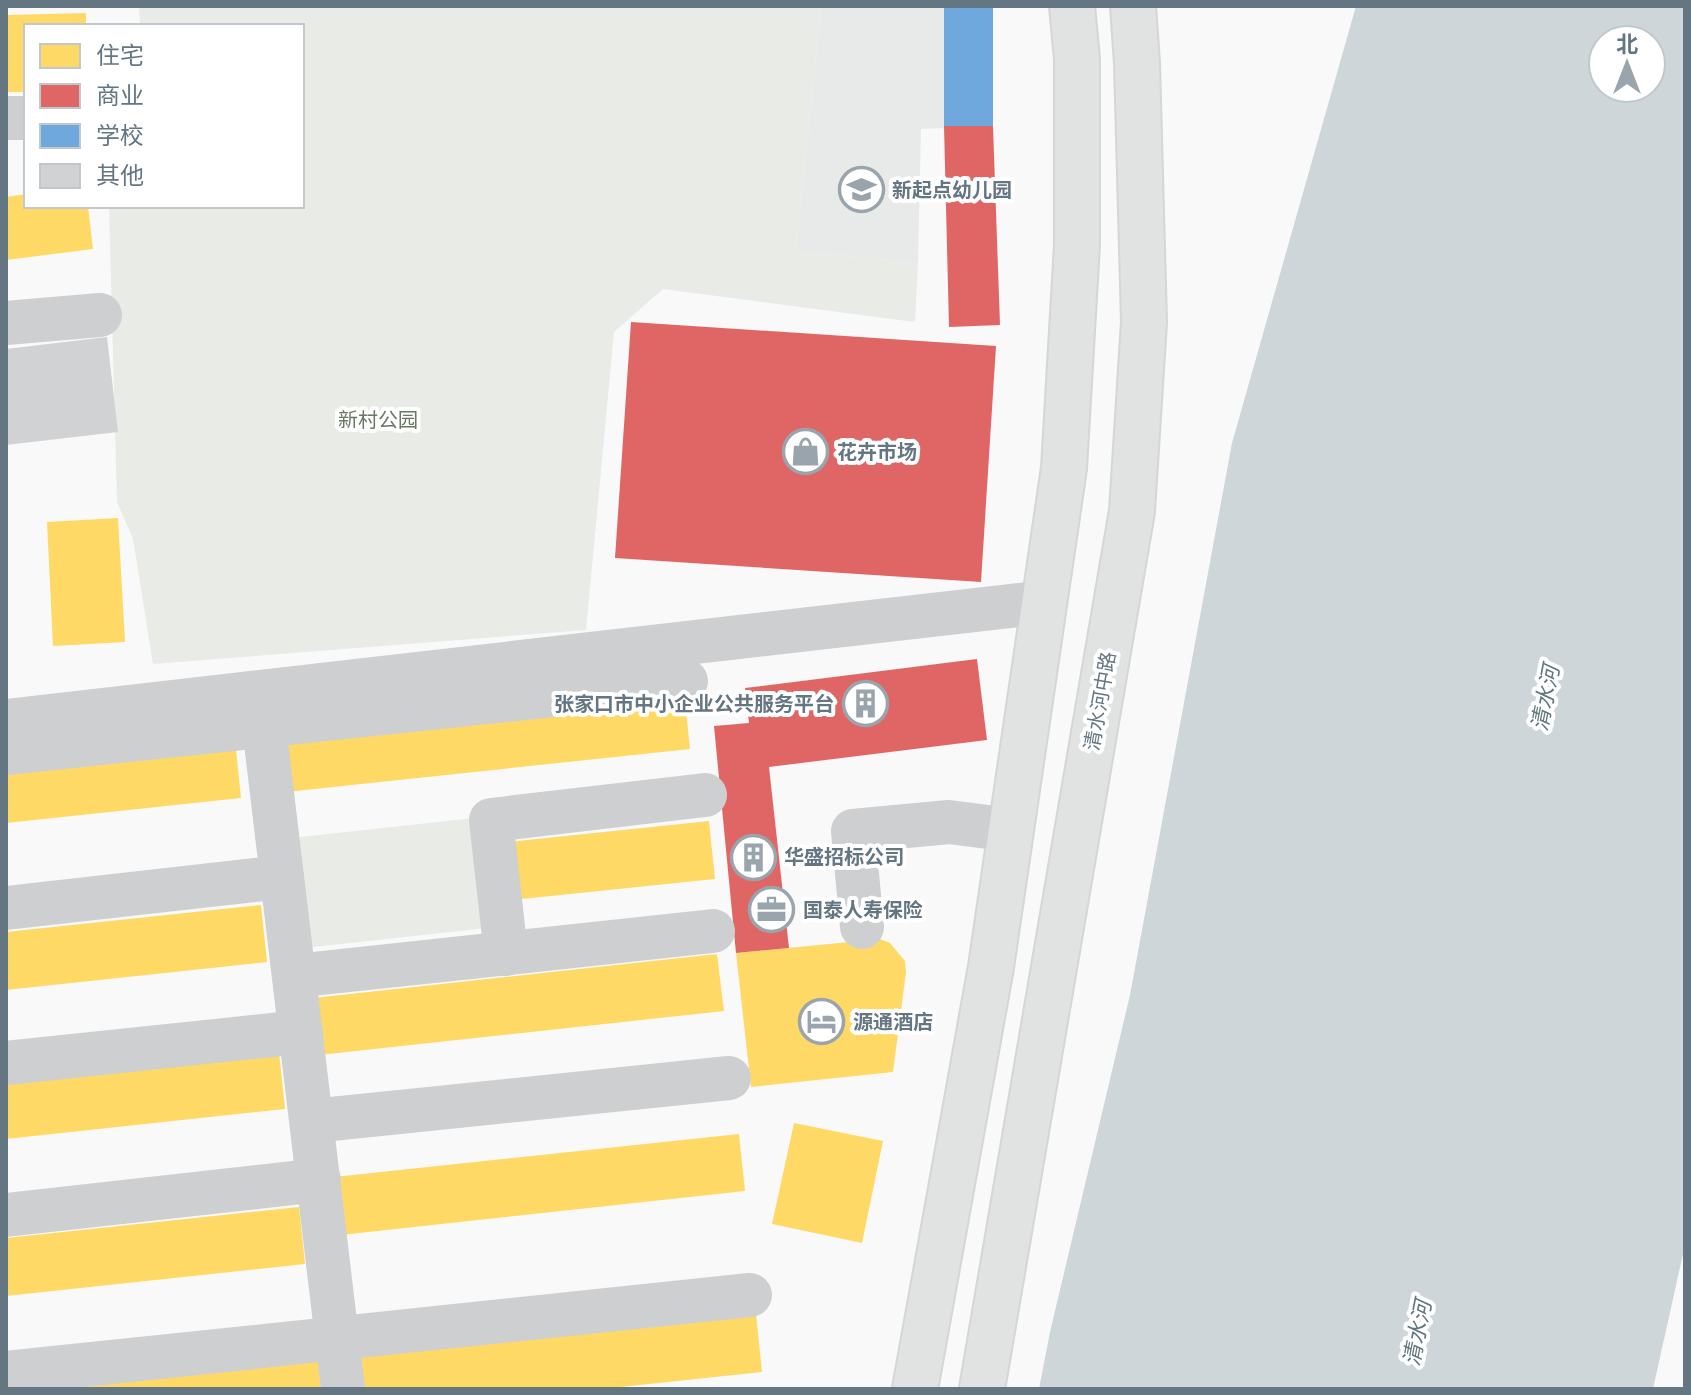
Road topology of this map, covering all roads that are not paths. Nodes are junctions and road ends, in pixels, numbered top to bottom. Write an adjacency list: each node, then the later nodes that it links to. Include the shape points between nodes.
1 (1072, 6): 5 (main road, via 1077,245 1064,468)
2 (1133, 6): 29 (main road, 清水河中路, via 1144,322 1132,511)
3 (100, 315): 4 (street)
4 (6, 323)
5 (1045, 602): 7 (street); 11 (main road)
6 (686, 681): 8 (street)
7 (6, 721)
8 (264, 726): 9 (street); 12 (street)
9 (6, 753)
10 (705, 795): 16 (street, via 491,820)
11 (1011, 830): 14 (street, via 949,822 853,831); 28 (main road)
12 (282, 877): 13 (street); 17 (street)
13 (6, 908)
14 (862, 927)
15 (713, 931): 16 (street)
16 (506, 954): 17 (street)
17 (294, 976): 18 (street)
18 (301, 1032): 19 (street); 21 (street)
19 (6, 1063)
20 (729, 1078): 21 (street)
21 (312, 1121): 22 (street)
22 (319, 1180): 23 (street); 25 (street)
23 (6, 1215)
24 (750, 1295): 25 (street)
25 (337, 1339): 26 (street); 27 (street)
26 (6, 1373)
27 (343, 1389)
28 (915, 1389)
29 (982, 1389)

